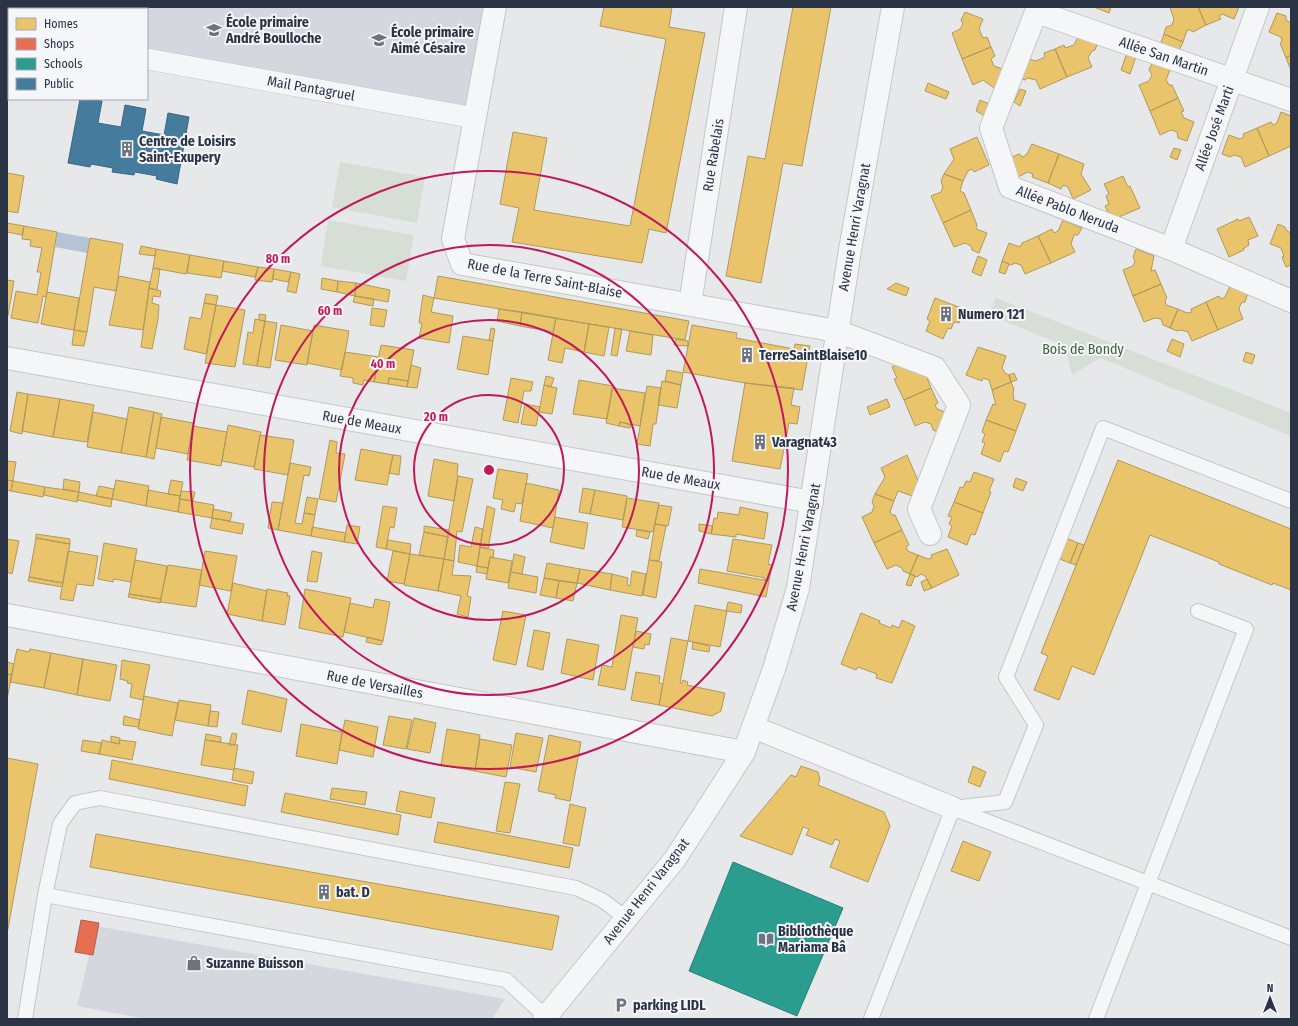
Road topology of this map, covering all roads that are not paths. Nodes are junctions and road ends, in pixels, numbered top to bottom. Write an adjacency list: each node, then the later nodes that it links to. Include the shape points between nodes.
1 (495, 7): 9 (street, Rue de la Terre Saint-Blaise)
2 (736, 7): 12 (street, Rue Rabelais)
3 (893, 7): 13 (street, Avenue Henri Varagnat)
4 (1258, 7): 7 (street, Allée José Marti)
5 (1038, 9): 7 (street, Allée San Martin); 10 (street, Allée Pablo Neruda, via 991,128 1010,187)
6 (148, 59): 9 (street, Mail Pantagruel)
7 (1232, 79): 8 (street, Allée San Martin); 10 (street, Allée José Marti)
8 (1291, 100)
9 (475, 118): 12 (street, Rue de la Terre Saint-Blaise, via 453,238 462,264)
10 (1171, 249): 11 (street)
11 (1291, 301)
12 (690, 304): 13 (street, Rue de la Terre Saint-Blaise)
13 (837, 331): 16 (street, Avenue Henri Varagnat); 17 (street, Rue de la Terre Saint-Blaise, via 935,368 959,405 919,509)
14 (7, 358): 16 (street, Rue de Meaux)
15 (1291, 501): 22 (lane, via 1103,428 1006,677 1036,725 1005,802)
16 (812, 502): 20 (street, Avenue Henri Varagnat, via 798,588)
17 (930, 534)
18 (1198, 610): 23 (lane, via 1246,629)
19 (7, 615): 21 (street, Rue de Versailles)
20 (753, 728): 21 (street, Avenue Henri Varagnat); 22 (street)
21 (744, 752): 25 (street, Avenue Henri Varagnat, via 675,859)
22 (953, 808): 23 (lane); 29 (lane)
23 (1148, 883): 26 (lane); 30 (lane)
24 (45, 895): 25 (lane, via 60,824 75,803 100,798 576,888 602,900); 27 (lane, via 506,980); 28 (lane)
25 (626, 918): 27 (street, Avenue Henri Varagnat)
26 (1291, 938)
27 (545, 1018)
28 (25, 1019)
29 (871, 1019)
30 (1096, 1019)

